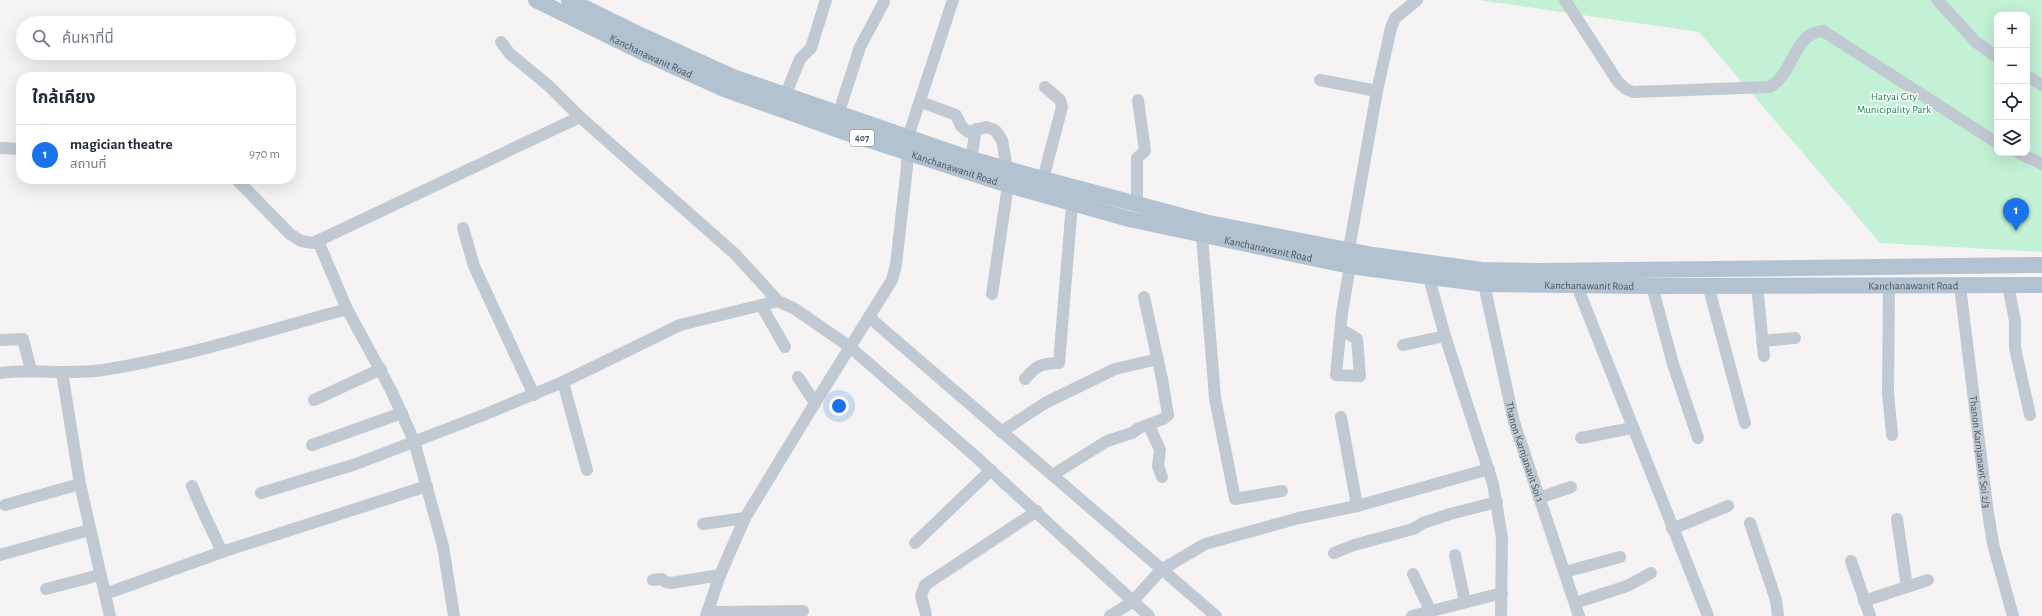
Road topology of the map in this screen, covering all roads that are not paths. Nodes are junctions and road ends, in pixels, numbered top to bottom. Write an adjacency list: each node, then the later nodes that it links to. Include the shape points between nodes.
1 (536, 0): 23 (main road, Kanchanawanit Road / 407, via 639,51 724,89 847,133)
2 (569, 0): 16 (main road, Kanchanawanit Road / 407, via 708,66)
3 (826, 0): 16 (street, via 811,48 799,62)
4 (953, 0): 18 (street)
5 (1417, 0): 15 (street, via 1395,18)
6 (1565, 0): 22 (street, via 1618,82 1633,92 1770,87 1782,77 1803,41 1814,33 1823,31)
7 (1937, 0): 10 (street, via 1976,42)
8 (884, 2): 19 (street, via 860,47)
9 (501, 42): 20 (street, via 510,54 549,86)
10 (1994, 55)
11 (2030, 78): 13 (street)
12 (1320, 80): 15 (street)
13 (2042, 85)
14 (1045, 87): 30 (street, via 1060,100 1062,106)
15 (1377, 91): 37 (street)
16 (785, 96): 19 (main road, Kanchanawanit Road / 407)
17 (1138, 100): 33 (street, via 1146,151 1138,158)
18 (921, 102): 21 (street, via 956,115 966,131); 23 (street)
19 (838, 114): 23 (main road, Kanchanawanit Road / 407)
20 (580, 117): 36 (street); 52 (street, via 735,254)
21 (976, 130): 27 (street); 29 (street, via 989,127 998,132 1002,140)
22 (1994, 141)
23 (908, 145): 27 (main road, Kanchanawanit Road / 407); 29 (main road, Kanchanawanit Road / 407); 55 (street, via 895,270 890,285)
24 (0, 148): 25 (street)
25 (16, 149)
26 (2025, 156): 28 (street)
27 (971, 159): 29 (main road, Kanchanawanit Road / 407)
28 (2040, 162)
29 (1008, 177): 30 (main road, Kanchanawanit Road / 407); 32 (main road, Kanchanawanit Road / 407); 50 (street)
30 (1043, 179): 33 (main road, Kanchanawanit Road / 407)
31 (241, 184): 36 (street, via 290,234 307,242)
32 (1072, 204): 35 (main road, Kanchanawanit Road / 407); 71 (street, via 1059,364 1045,363 1034,369)
33 (1137, 205): 35 (main road, Kanchanawanit Road / 407)
34 (463, 228): 73 (street, via 474,266)
35 (1203, 229): 37 (main road, Kanchanawanit Road); 39 (main road, Kanchanawanit Road); 97 (street, via 1215,398 1235,499)
36 (318, 241): 54 (street)
37 (1349, 249): 38 (main road, Kanchanawanit Road, via 1373,255 1482,270 1525,271); 39 (street)
38 (2042, 265)
39 (1350, 266): 40 (main road, Kanchanawanit Road); 56 (street, via 1342,313)
40 (1428, 278): 41 (main road, Kanchanawanit Road); 57 (street)
41 (1484, 284): 46 (main road, Kanchanawanit Road); 99 (street, Thanon Karnjanavit Soi 1, via 1514,422)
42 (2042, 284): 45 (main road, Kanchanawanit Road)
43 (1708, 285): 44 (main road, Kanchanawanit Road); 47 (main road, Kanchanawanit Road); 79 (street)
44 (1757, 285): 48 (main road, Kanchanawanit Road); 60 (street)
45 (2008, 285): 49 (main road, Kanchanawanit Road); 77 (street, via 2015,321 2015,348)
46 (1577, 286): 47 (main road, Kanchanawanit Road); 81 (street)
47 (1652, 286): 85 (street, via 1673,364)
48 (1889, 286): 49 (main road, Kanchanawanit Road); 83 (street, via 1888,393)
49 (1960, 286): 149 (street, Thanon Karnjanavit Soi 2/3, via 1987,506)
50 (992, 294)
51 (1144, 297): 65 (street)
52 (778, 302): 53 (street); 63 (street, via 795,309)
53 (761, 305): 62 (street); 72 (street, via 680,325)
54 (347, 309): 66 (street); 68 (street, via 156,360 79,373)
55 (870, 318): 63 (street); 82 (street)
56 (1342, 330)
57 (1445, 336): 61 (street); 88 (street)
58 (1795, 338): 60 (street)
59 (0, 340): 67 (street, via 23,338)
60 (1762, 341): 64 (street)
61 (1403, 345)
62 (785, 347)
63 (850, 347): 75 (street); 90 (street)
64 (1764, 356)
65 (1158, 359): 80 (street, via 1168,414); 82 (street, via 1115,369 1045,403)
66 (381, 369): 74 (street); 76 (street)
67 (31, 370): 68 (street); 69 (street)
68 (62, 372): 93 (street)
69 (0, 373)
70 (798, 377): 75 (street)
71 (1025, 379)
72 (563, 382): 73 (street); 89 (street)
73 (534, 395): 86 (street)
74 (314, 400)
75 (815, 403): 105 (street)
76 (402, 413): 86 (street); 87 (street)
77 (2030, 415)
78 (1341, 417): 102 (street)
79 (1744, 423)
80 (1149, 425): 91 (street, via 1106,441); 92 (street, via 1160,450 1158,466)
81 (1632, 428): 84 (street); 109 (street)
82 (1001, 432): 91 (street)
83 (1892, 435)
84 (1581, 438)
85 (1698, 438)
86 (414, 441): 95 (street); 98 (street, via 356,464)
87 (312, 445)
88 (1489, 469): 100 (street); 102 (street)
89 (587, 470)
90 (991, 470): 104 (street); 111 (street)
91 (1054, 474): 118 (street)
92 (1162, 476)
93 (80, 484): 101 (street); 110 (street)
94 (192, 486): 112 (street, via 202,514)
95 (427, 486): 112 (street); 139 (street, via 443,546)
96 (1571, 487): 99 (street)
97 (1282, 491)
98 (261, 493)
99 (1540, 498): 119 (street, Thanon Karnjanavit Soi 1)
100 (1497, 502): 113 (street, via 1450,514 1413,529); 128 (street, via 1502,538)
101 (6, 505)
102 (1357, 506): 118 (street, via 1299,518 1218,540 1195,548)
103 (1728, 506): 109 (street)
104 (1037, 511): 131 (street); 137 (street, via 924,585 921,596)
105 (745, 518): 108 (street); 122 (street)
106 (1897, 519): 126 (street)
107 (1750, 523): 147 (street, via 1776,600)
108 (703, 524)
109 (1672, 529): 146 (street)
110 (89, 530): 114 (street); 123 (street)
111 (915, 543)
112 (222, 552): 129 (street)
113 (1334, 553)
114 (0, 555)
115 (1455, 555): 132 (street)
116 (1620, 557): 119 (street)
117 (1850, 561): 130 (street)
118 (1161, 570): 131 (street); 142 (street)
119 (1565, 572): 133 (street, Thanon Karnjanavit Soi 1)
120 (1651, 573): 133 (street, via 1627,586)
121 (1413, 574): 134 (street)
122 (720, 575): 124 (street, via 671,583 662,579); 136 (street)
123 (100, 576): 127 (street); 129 (street)
124 (653, 580)
125 (1928, 580): 126 (street)
126 (1907, 587): 130 (street)
127 (46, 589)
128 (1502, 593): 132 (street); 144 (street)
129 (105, 594): 138 (street)
130 (1864, 601): 148 (street)
131 (1132, 602): 140 (street); 141 (street)
132 (1465, 602): 134 (street)
133 (1575, 603): 145 (street, Thanon Karnjanavit Soi 1)
134 (1430, 610): 143 (street)
135 (803, 612): 136 (street)
136 (707, 613)
137 (926, 614)
138 (110, 616)
139 (454, 616)
140 (1110, 616)
141 (1149, 616)
142 (1216, 616)
143 (1412, 616)
144 (1501, 616)
145 (1579, 616)
146 (1708, 616)
147 (1778, 616)
148 (1870, 616)
149 (2013, 616)

